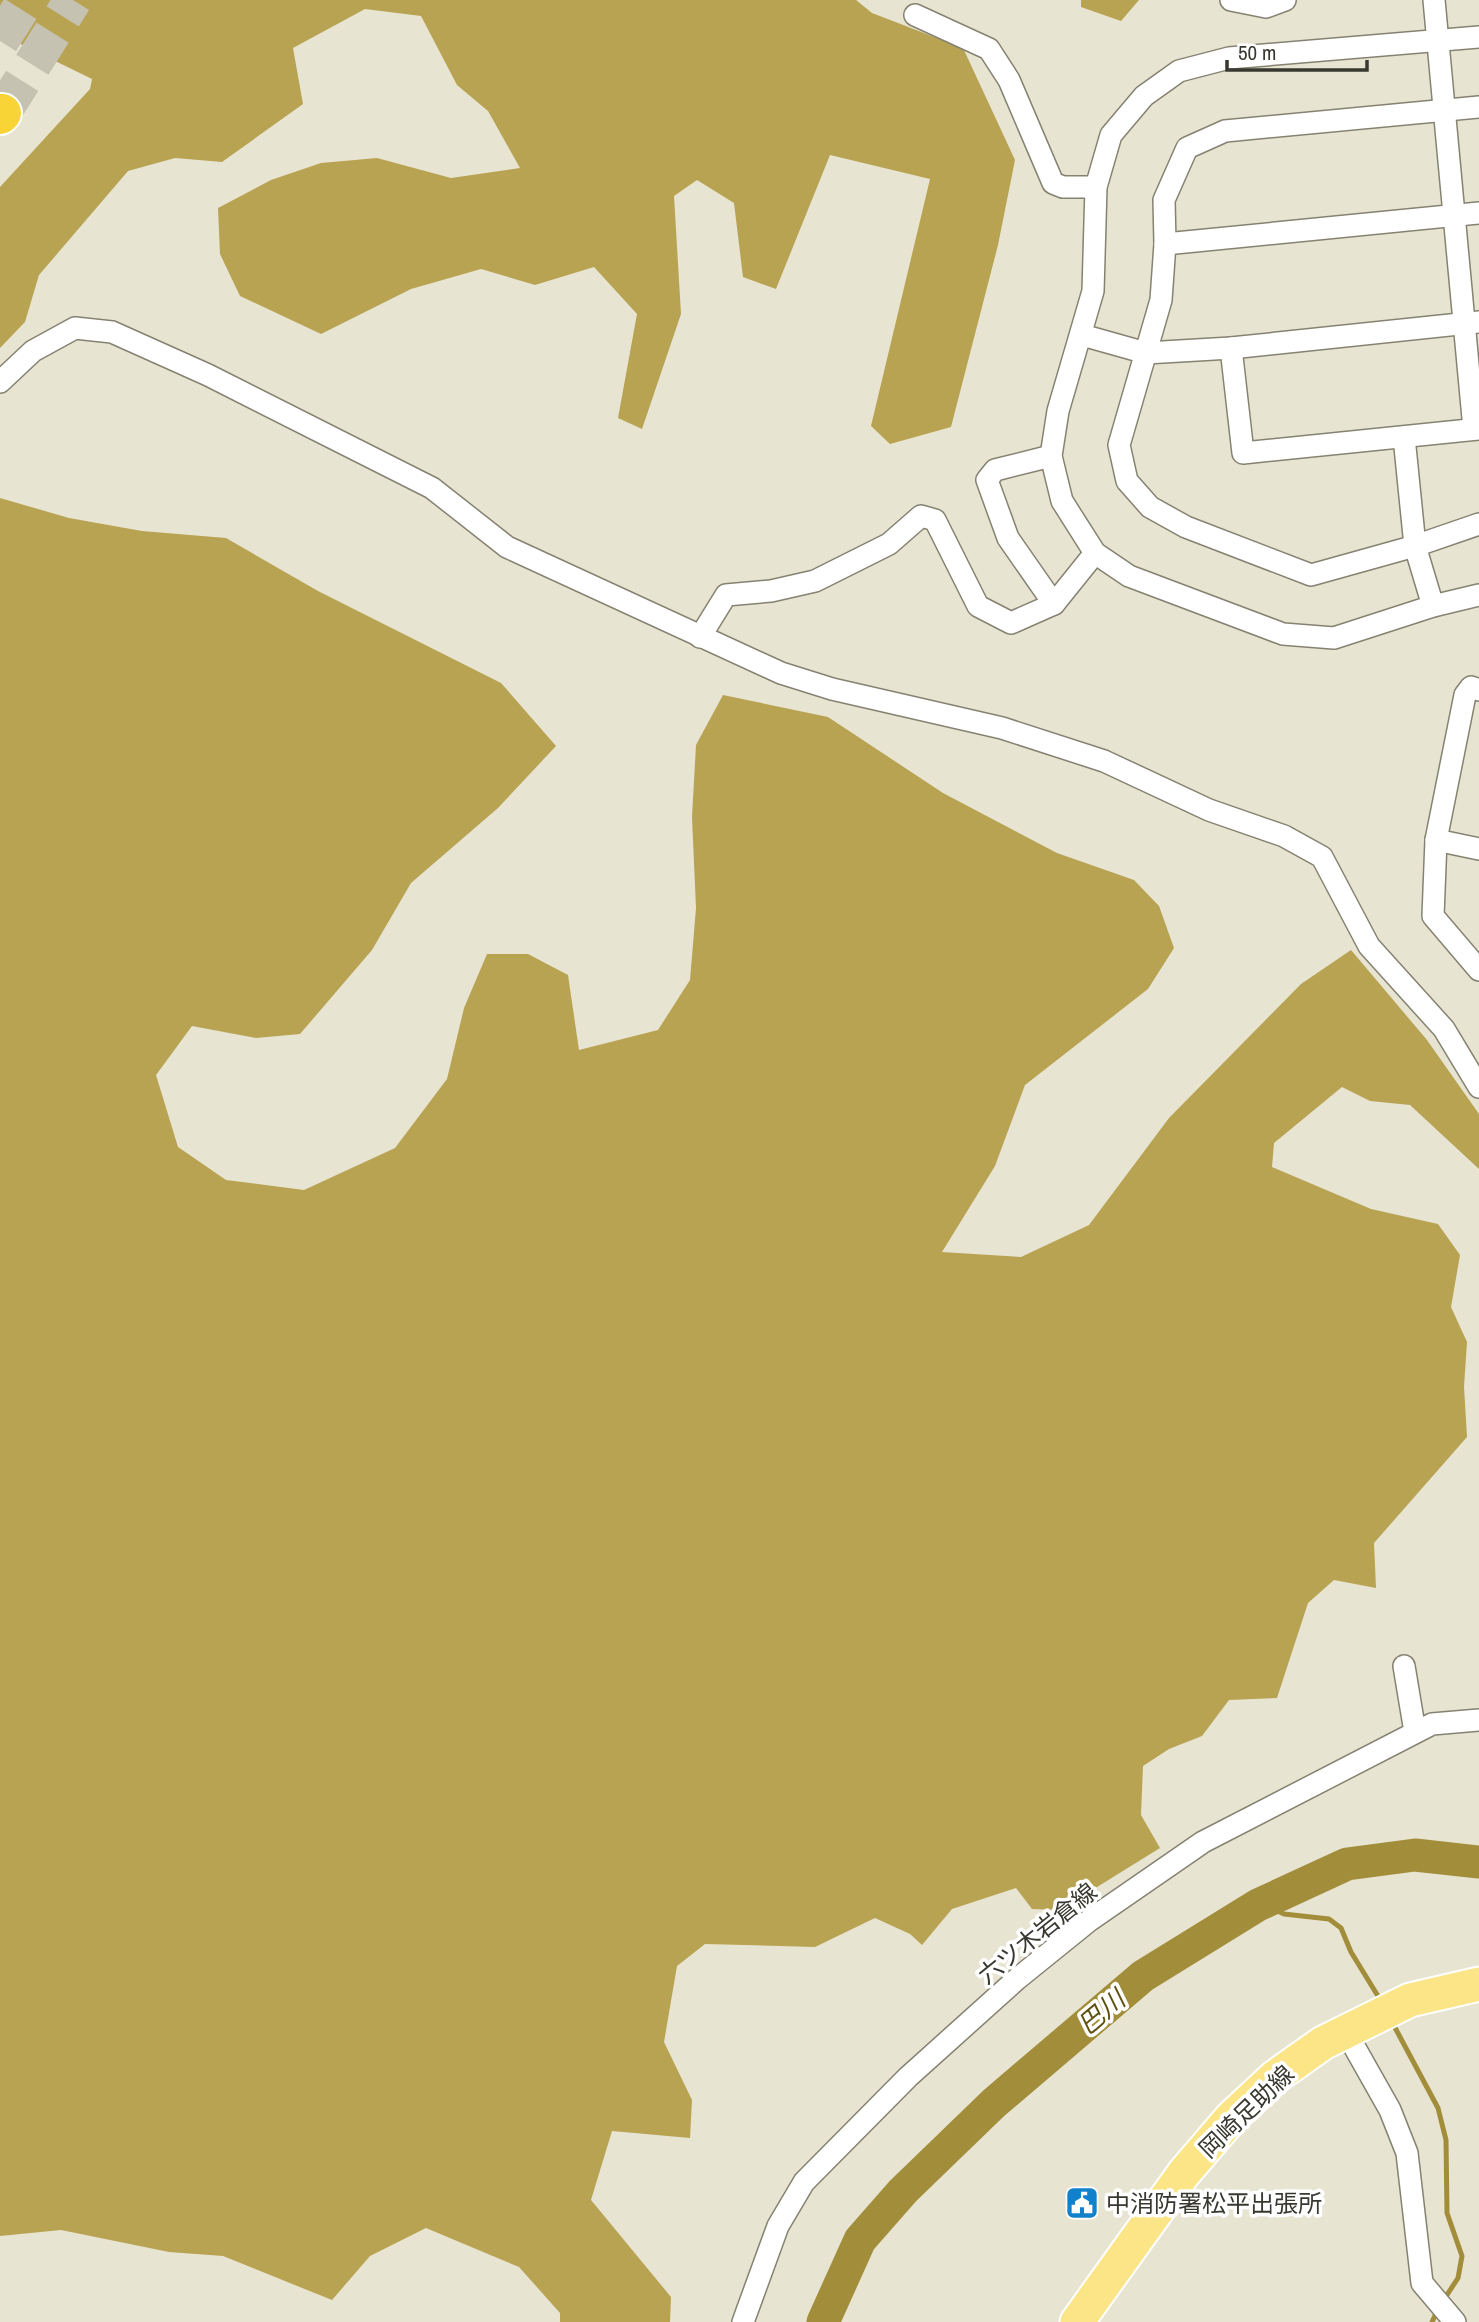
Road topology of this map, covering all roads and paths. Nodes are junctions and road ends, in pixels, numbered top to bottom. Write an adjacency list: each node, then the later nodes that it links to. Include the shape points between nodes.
1 (1231, 0): 2 (street, via 1266,7)
2 (1285, 0)
3 (1434, 0): 6 (street)
4 (915, 15): 9 (street, via 989,49 1009,80 1053,183)
5 (1479, 37): 6 (street)
6 (1436, 42): 8 (street); 9 (street, via 1228,58 1179,71 1144,96 1111,135)
7 (1479, 107): 8 (street)
8 (1443, 111): 11 (street); 12 (street, via 1225,131 1187,148 1164,200)
9 (1096, 187): 14 (street, via 1093,291)
10 (1479, 213): 11 (street)
11 (1454, 215): 12 (street); 13 (street)
12 (1166, 244): 16 (street, via 1161,300)
13 (1471, 323): 15 (street); 18 (street)
14 (1082, 335): 16 (street); 20 (street, via 1058,411)
15 (1231, 348): 16 (street); 19 (street, via 1243,453)
16 (1146, 353): 22 (street, via 1119,445 1127,481 1150,507 1186,527 1311,575)
17 (0, 382): 27 (street, via 33,351 75,328 112,332 432,488 507,547)
18 (1477, 429): 19 (street)
19 (1404, 437): 22 (street)
20 (1051, 456): 23 (street, via 1070,518); 25 (street, via 995,470 987,480 1008,538)
21 (1479, 524): 22 (street)
22 (1415, 546): 26 (street)
23 (1095, 554): 25 (street); 26 (street, via 1129,576 1283,635 1308,639 1334,638)
24 (1479, 595): 26 (street)
25 (1054, 604): 27 (street, via 1011,623 984,611 955,565 935,520 921,516 889,544 815,581 726,595)
26 (1433, 606)
27 (700, 637): 32 (street, via 780,673 832,689 1002,728 1104,761 1209,810 1284,836 1322,857 1369,946 1444,1029)
28 (1479, 690): 29 (street, via 1471,687 1465,695)
29 (1436, 840): 30 (street); 31 (street, via 1433,916)
30 (1479, 849)
31 (1479, 970)
32 (1479, 1087)
33 (1404, 1666): 35 (street)
34 (1479, 1720): 35 (street, 六ツ木岩倉線, via 1432,1724)
35 (1415, 1732): 38 (street, 六ツ木岩倉線, via 1203,1842 1090,1920 1017,1979 908,2077 804,2182 778,2226)
36 (1479, 1984): 37 (main road, 岡崎足助線, via 1410,2000)
37 (1346, 2032): 39 (main road, 岡崎足助線, via 1275,2077 1231,2118 1184,2174); 40 (street, via 1391,2110 1407,2153 1422,2283)
38 (743, 2322)
39 (1077, 2322)
40 (1455, 2322)

